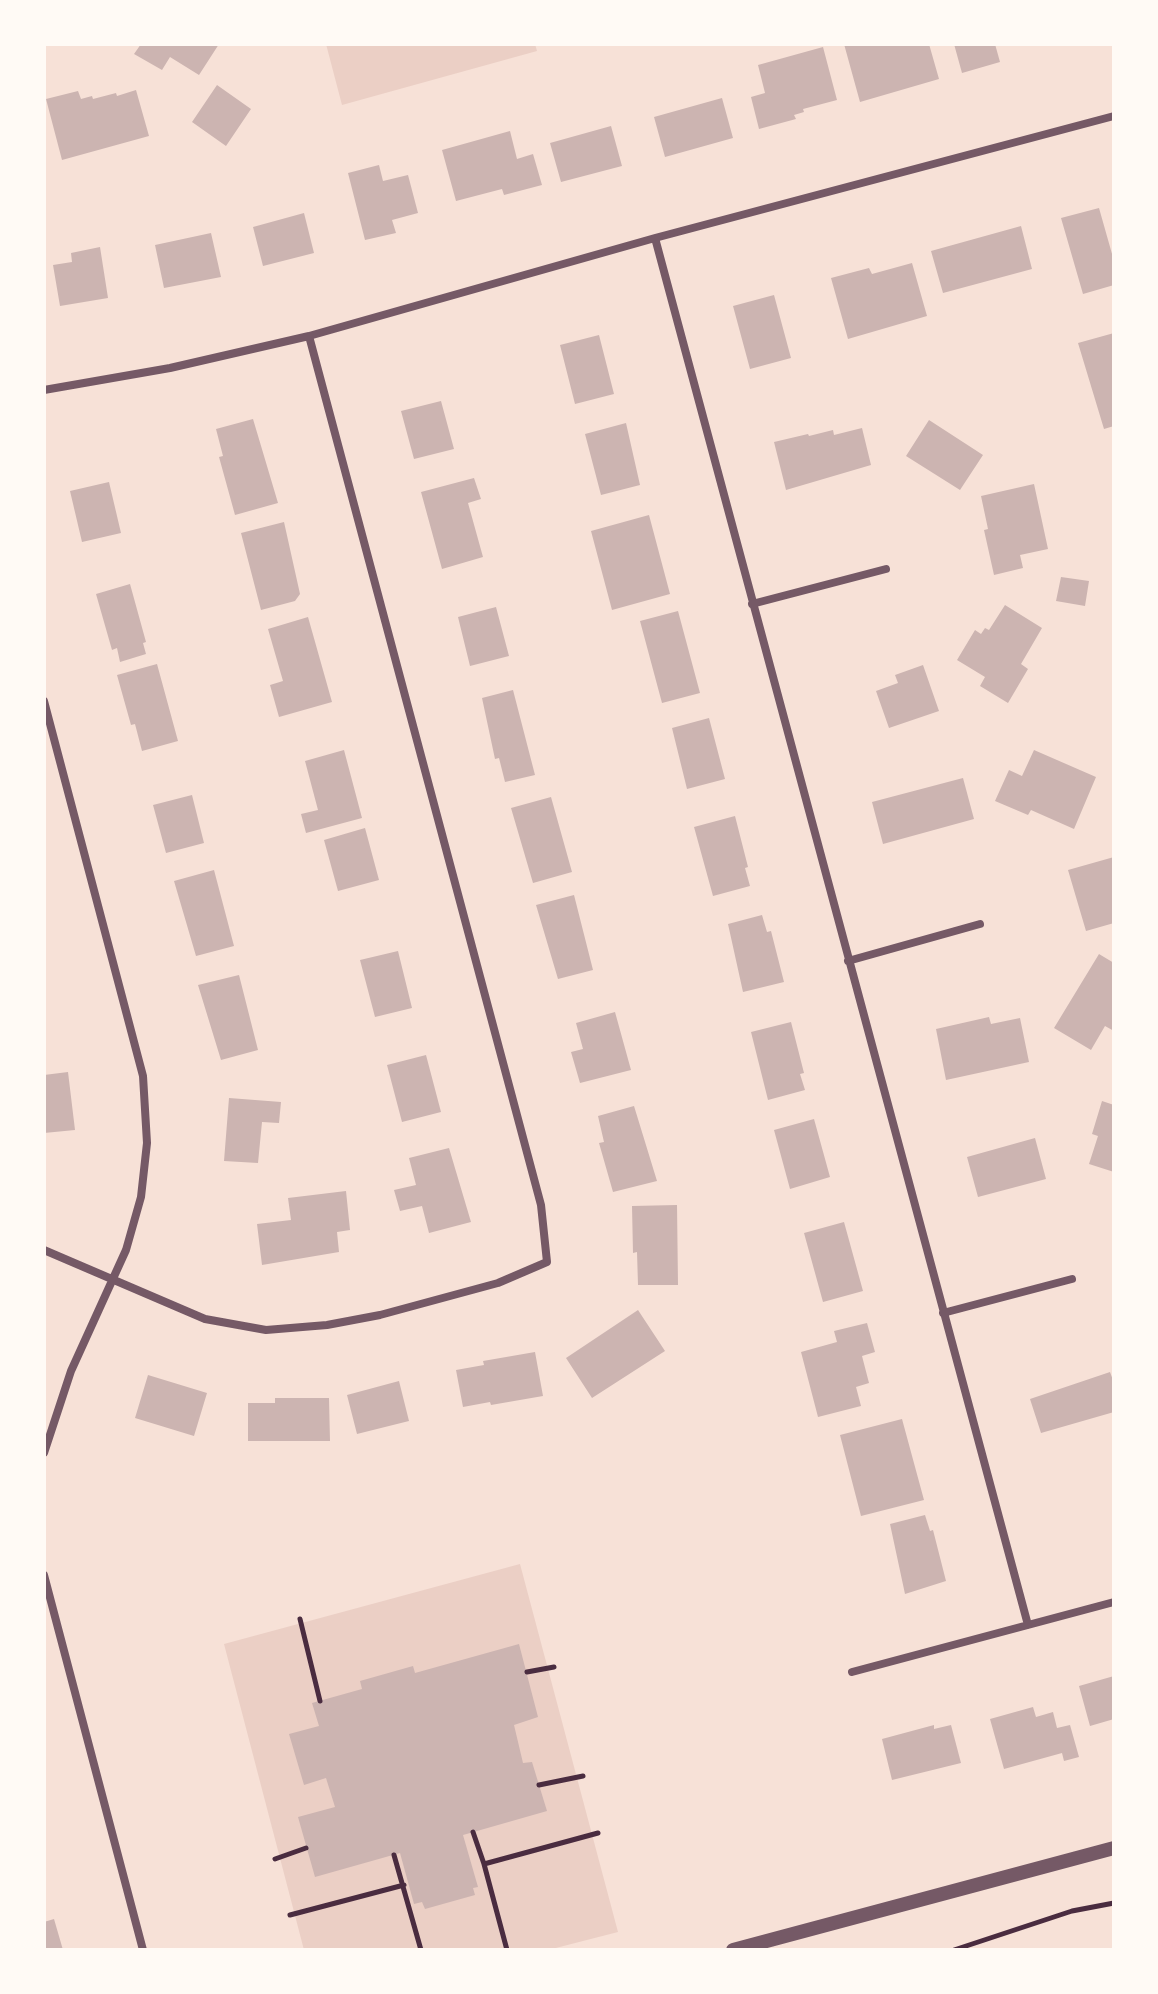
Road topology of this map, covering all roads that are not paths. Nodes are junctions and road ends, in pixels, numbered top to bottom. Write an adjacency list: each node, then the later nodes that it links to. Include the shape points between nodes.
1 (1114, 116): 2 (street)
2 (655, 238): 3 (street); 6 (street)
3 (309, 336): 4 (street); 13 (street, via 541,1205 547,1262 498,1283 380,1315 266,1330 205,1319)
4 (44, 390)
5 (886, 569): 6 (street)
6 (752, 604): 10 (street)
7 (44, 701): 8 (street)
8 (47, 727): 13 (street, via 143,1076 147,1143 141,1197)
9 (980, 924): 10 (street)
10 (848, 961): 14 (street)
11 (44, 1250): 13 (street)
12 (1072, 1279): 14 (street)
13 (112, 1280): 15 (street, via 71,1371)
14 (943, 1313): 18 (street)
15 (44, 1453)
16 (44, 1575): 21 (street)
17 (1114, 1602): 18 (street)
18 (1028, 1625): 19 (street)
19 (852, 1672)
20 (1114, 1848): 22 (street)
21 (143, 1950)
22 (733, 1950)

